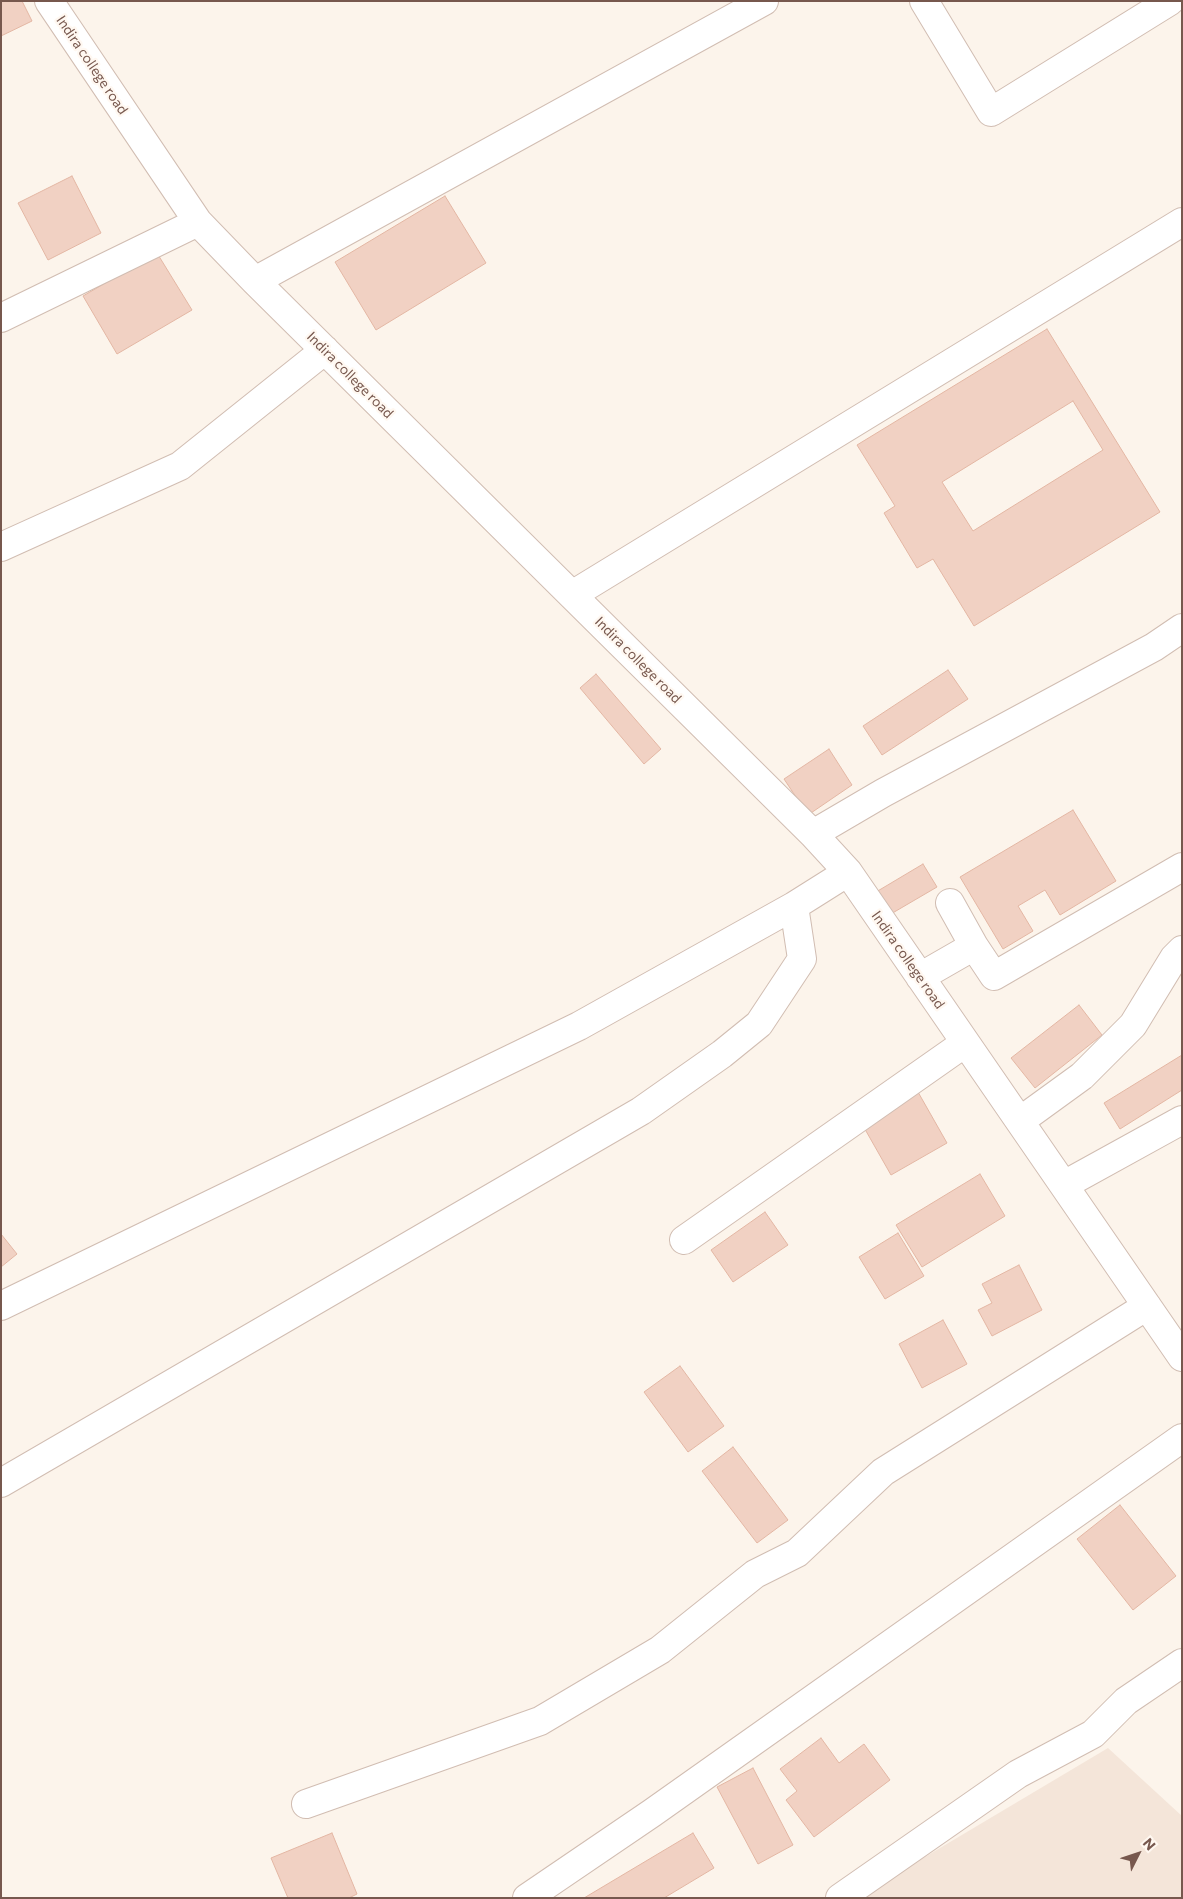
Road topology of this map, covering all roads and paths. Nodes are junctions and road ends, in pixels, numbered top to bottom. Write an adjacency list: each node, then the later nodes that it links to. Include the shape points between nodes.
1 (49, 1): 5 (street, Indira college road)
2 (764, 1): 7 (street)
3 (924, 1): 4 (street, via 991,112)
4 (1170, 1)
5 (198, 222): 7 (street, Indira college road); 8 (street)
6 (1182, 222): 11 (street)
7 (255, 281): 9 (street, Indira college road)
8 (1, 318)
9 (325, 350): 10 (street, via 180,466); 11 (street, Indira college road)
10 (1, 547)
11 (572, 594): 13 (street, Indira college road)
12 (1182, 628): 13 (street, via 1154,647)
13 (813, 834): 15 (street, Indira college road)
14 (1182, 867): 18 (street, via 994,976)
15 (848, 872): 17 (street); 20 (street, Indira college road)
16 (950, 903): 18 (street)
17 (794, 906): 26 (street, via 579,1026); 30 (street, via 802,959 759,1024 722,1054 641,1111)
18 (974, 946): 20 (street)
19 (1182, 950): 23 (street, via 1133,1025 1082,1076)
20 (920, 978): 21 (street, Indira college road)
21 (965, 1043): 23 (street, Indira college road); 25 (street)
22 (1182, 1120): 24 (street)
23 (1020, 1121): 24 (street, Indira college road)
24 (1064, 1185): 27 (street, Indira college road)
25 (684, 1240)
26 (1, 1306)
27 (1146, 1306): 28 (street, Indira college road); 32 (street, via 882,1472 797,1553 755,1574 660,1650 540,1721)
28 (1182, 1357)
29 (1182, 1438): 33 (street)
30 (1, 1483)
31 (1182, 1663): 34 (street, via 1126,1701 1093,1734 1018,1774)
32 (306, 1804)
33 (527, 1898)
34 (840, 1898)

